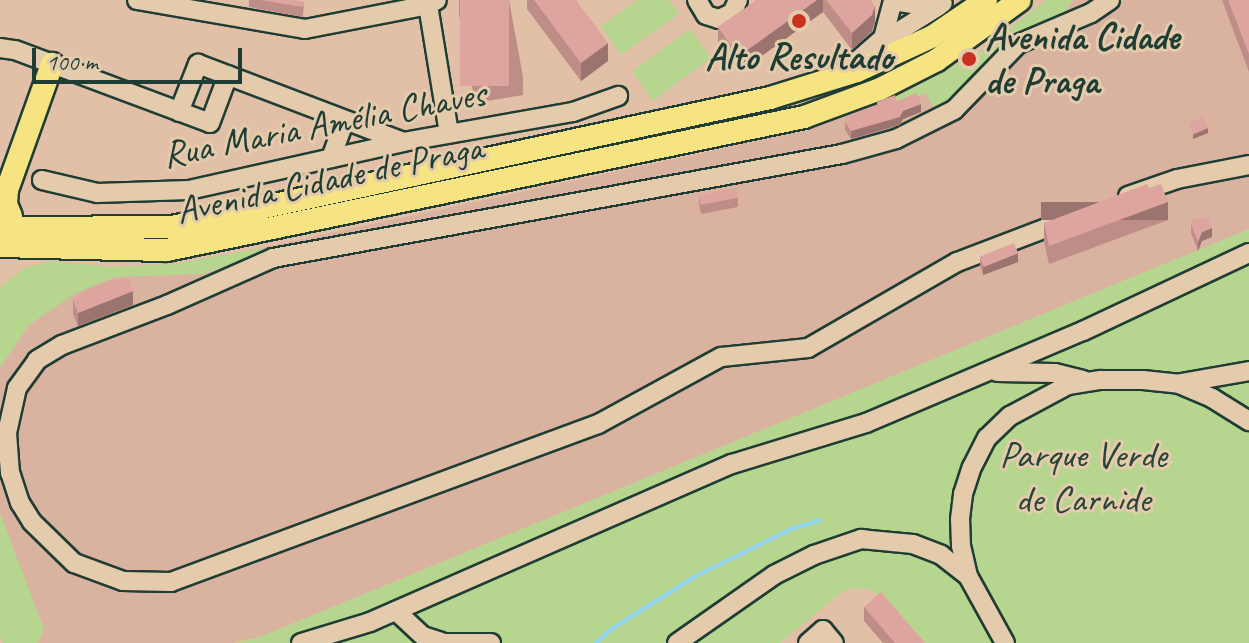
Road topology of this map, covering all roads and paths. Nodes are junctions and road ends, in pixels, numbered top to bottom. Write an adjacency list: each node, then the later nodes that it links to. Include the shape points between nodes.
1 (137, 0): 9 (street, via 305,29)
2 (697, 0): 3 (street, via 706,15 719,19 732,13)
3 (738, 0)
4 (893, 0): 8 (street, via 926,6); 11 (street)
5 (986, 0): 15 (main road, Avenida Cidade de Praga, via 933,36)
6 (1020, 0): 26 (main road, Avenida Cidade de Praga, via 937,60 880,89 804,117 167,250)
7 (1110, 0): 25 (street, via 1018,44 961,105 910,135 842,154 273,258 62,345 37,360 17,388 7,433 10,473 32,522 74,563 123,581 171,582 598,424 721,357 808,348 957,262)
8 (946, 1): 11 (street)
9 (432, 3): 19 (street)
10 (0, 36): 12 (street)
11 (879, 44): 15 (street)
12 (8, 49): 13 (street)
13 (52, 64): 17 (street); 26 (main road)
14 (228, 75): 17 (street, via 198,64); 17 (street, via 210,123); 18 (street)
15 (836, 77): 26 (main road, Avenida Cidade de Praga, via 770,98 172,227)
16 (618, 96): 19 (street, Rua Maria Amélia Chaves, via 573,112)
17 (179, 112)
18 (345, 120): 20 (street); 21 (street)
19 (449, 133): 20 (street, Rua Maria Amélia Chaves)
20 (403, 142): 21 (street, Rua Maria Amélia Chaves)
21 (331, 158): 23 (street, Rua Maria Amélia Chaves, via 165,193 87,192)
22 (1249, 165): 24 (street, via 1177,179)
23 (42, 180)
24 (1112, 202)
25 (1082, 214)
26 (7, 221): 28 (main road)
27 (1249, 253): 30 (street)
28 (0, 264)
29 (1249, 371): 32 (street)
30 (989, 372): 31 (street, via 1055,373); 35 (street, via 866,423 732,464)
31 (1086, 381): 32 (street); 34 (street, via 1037,399 987,438 963,494 961,546)
32 (1179, 384): 33 (street)
33 (1249, 421)
34 (968, 576): 41 (street, via 941,555 913,544 861,539 774,575); 43 (street)
35 (396, 611): 37 (street, via 423,636); 38 (street)
36 (829, 636): 42 (street)
37 (441, 642): 39 (street); 40 (street)
38 (301, 643)
39 (430, 643)
40 (491, 643)
41 (677, 643)
42 (808, 643)
43 (1005, 643)

